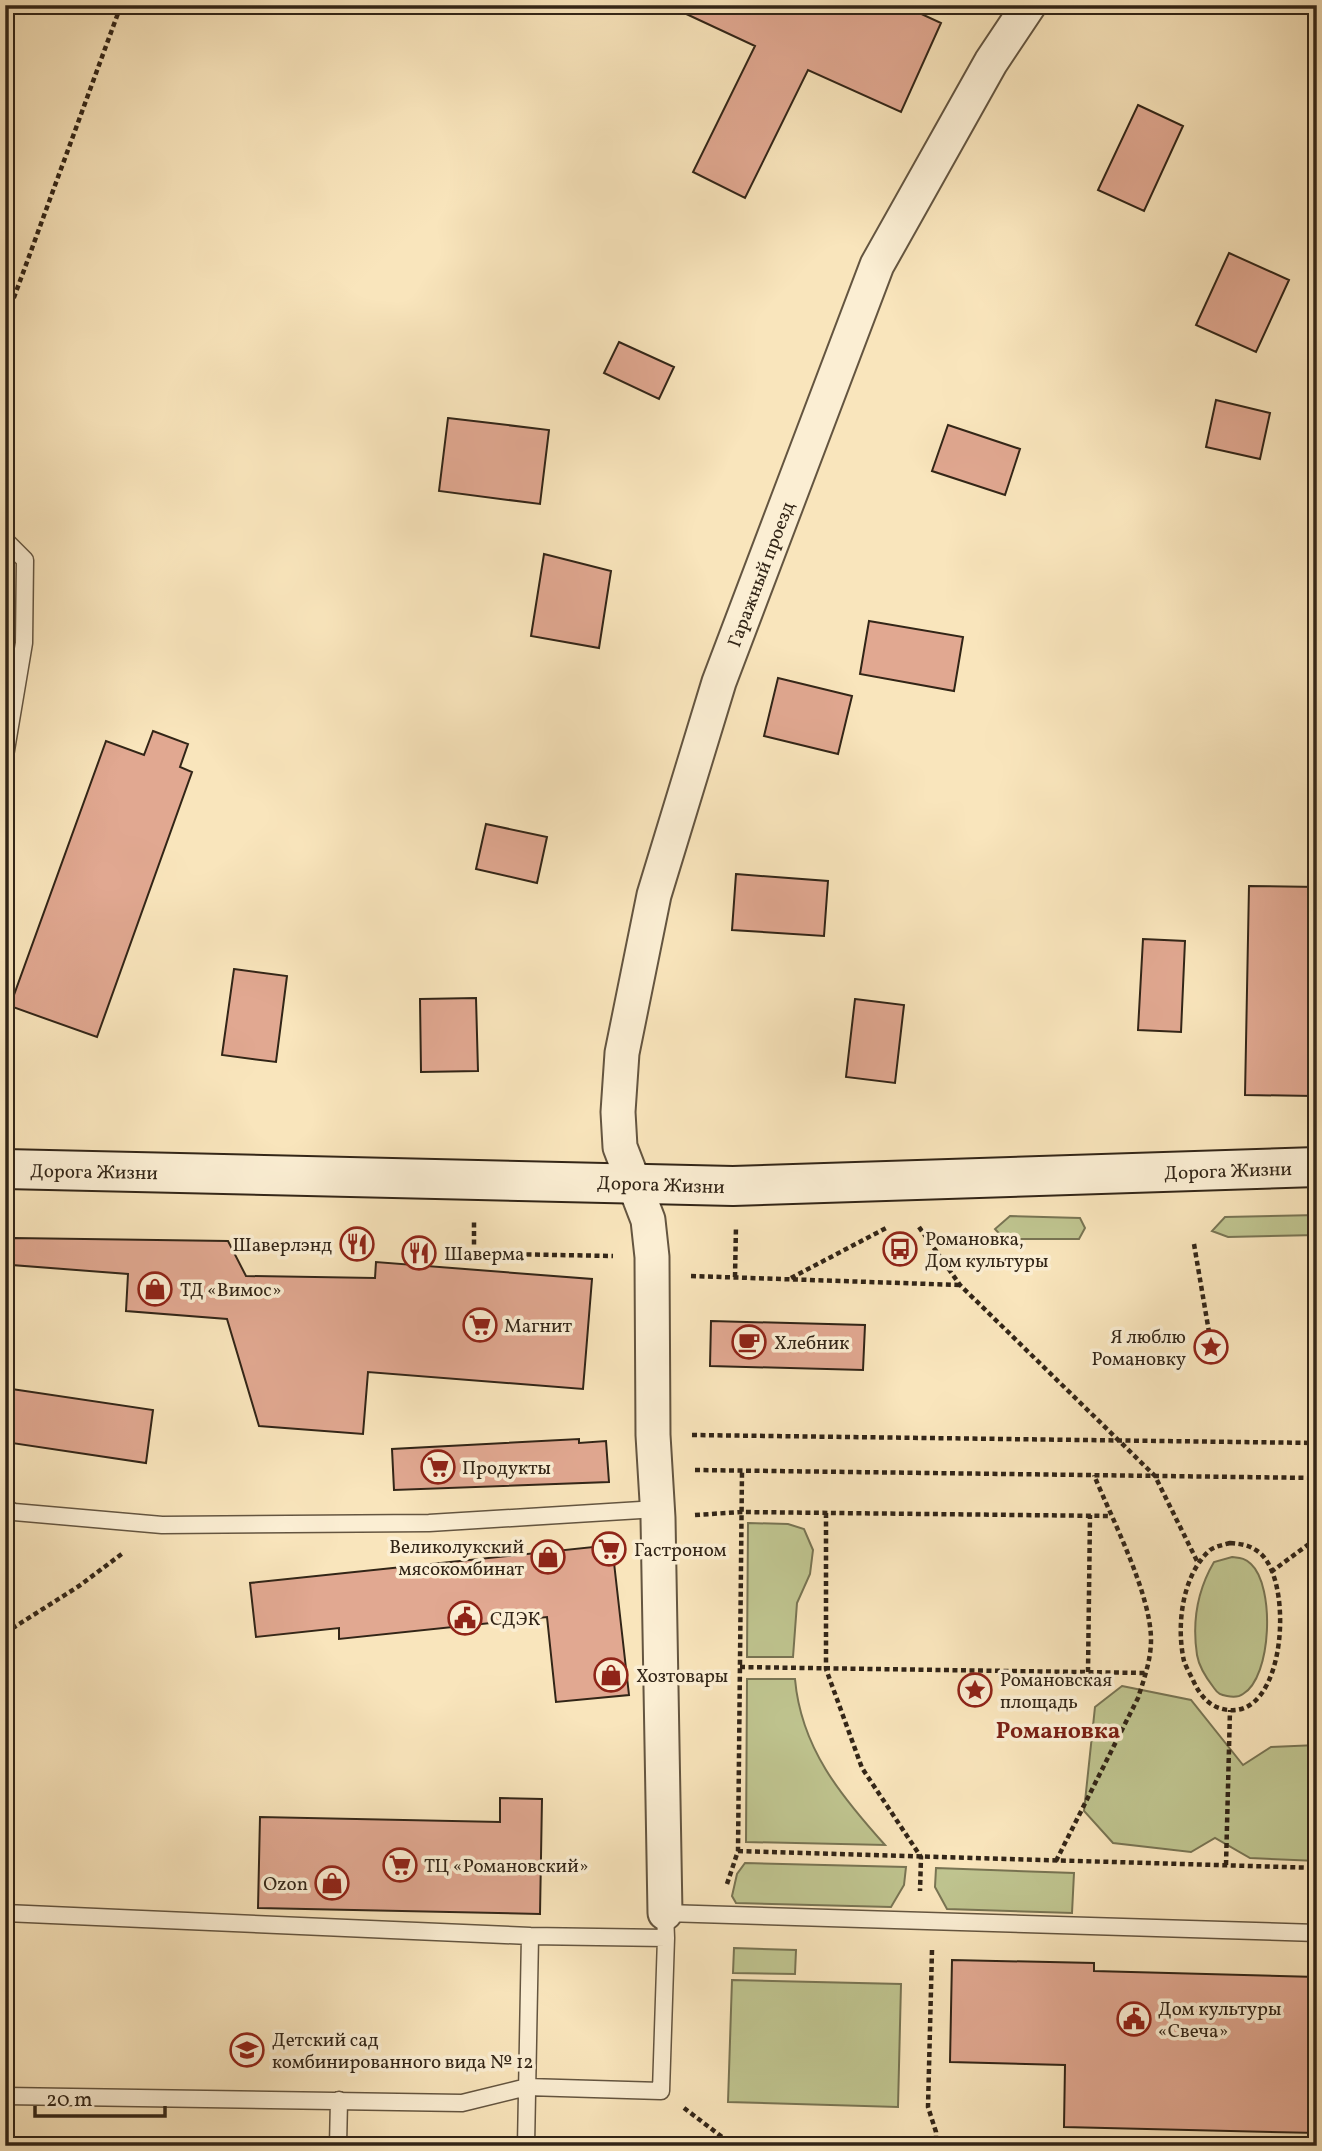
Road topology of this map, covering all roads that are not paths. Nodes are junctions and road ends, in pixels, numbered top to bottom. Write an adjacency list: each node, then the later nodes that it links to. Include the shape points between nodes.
1 (1029, 5): 6 (street, Гаражный проезд, via 991,62 877,265 719,682 654,895 622,1053 620,1147)
2 (5, 540): 3 (lane, via 26,560 24,643)
3 (5, 756)
4 (1317, 1167): 6 (main road, Дорога Жизни, via 733,1186)
5 (5, 1169): 6 (main road, Дорога Жизни)
6 (633, 1183): 8 (street, Гаражный проезд, via 648,1220 652,1257)
7 (5, 1508): 8 (lane, via 162,1525 429,1523)
8 (658, 1514): 10 (street, Гаражный проезд)
9 (5, 1913): 12 (lane)
10 (665, 1926): 11 (lane, via 718,1915); 12 (lane); 13 (lane, via 661,2091)
11 (1317, 1933)
12 (530, 1936): 13 (lane)
13 (527, 2087): 15 (lane, via 462,2103); 17 (lane)
14 (5, 2096): 15 (lane)
15 (339, 2100): 16 (lane)
16 (338, 2146)
17 (526, 2146)

